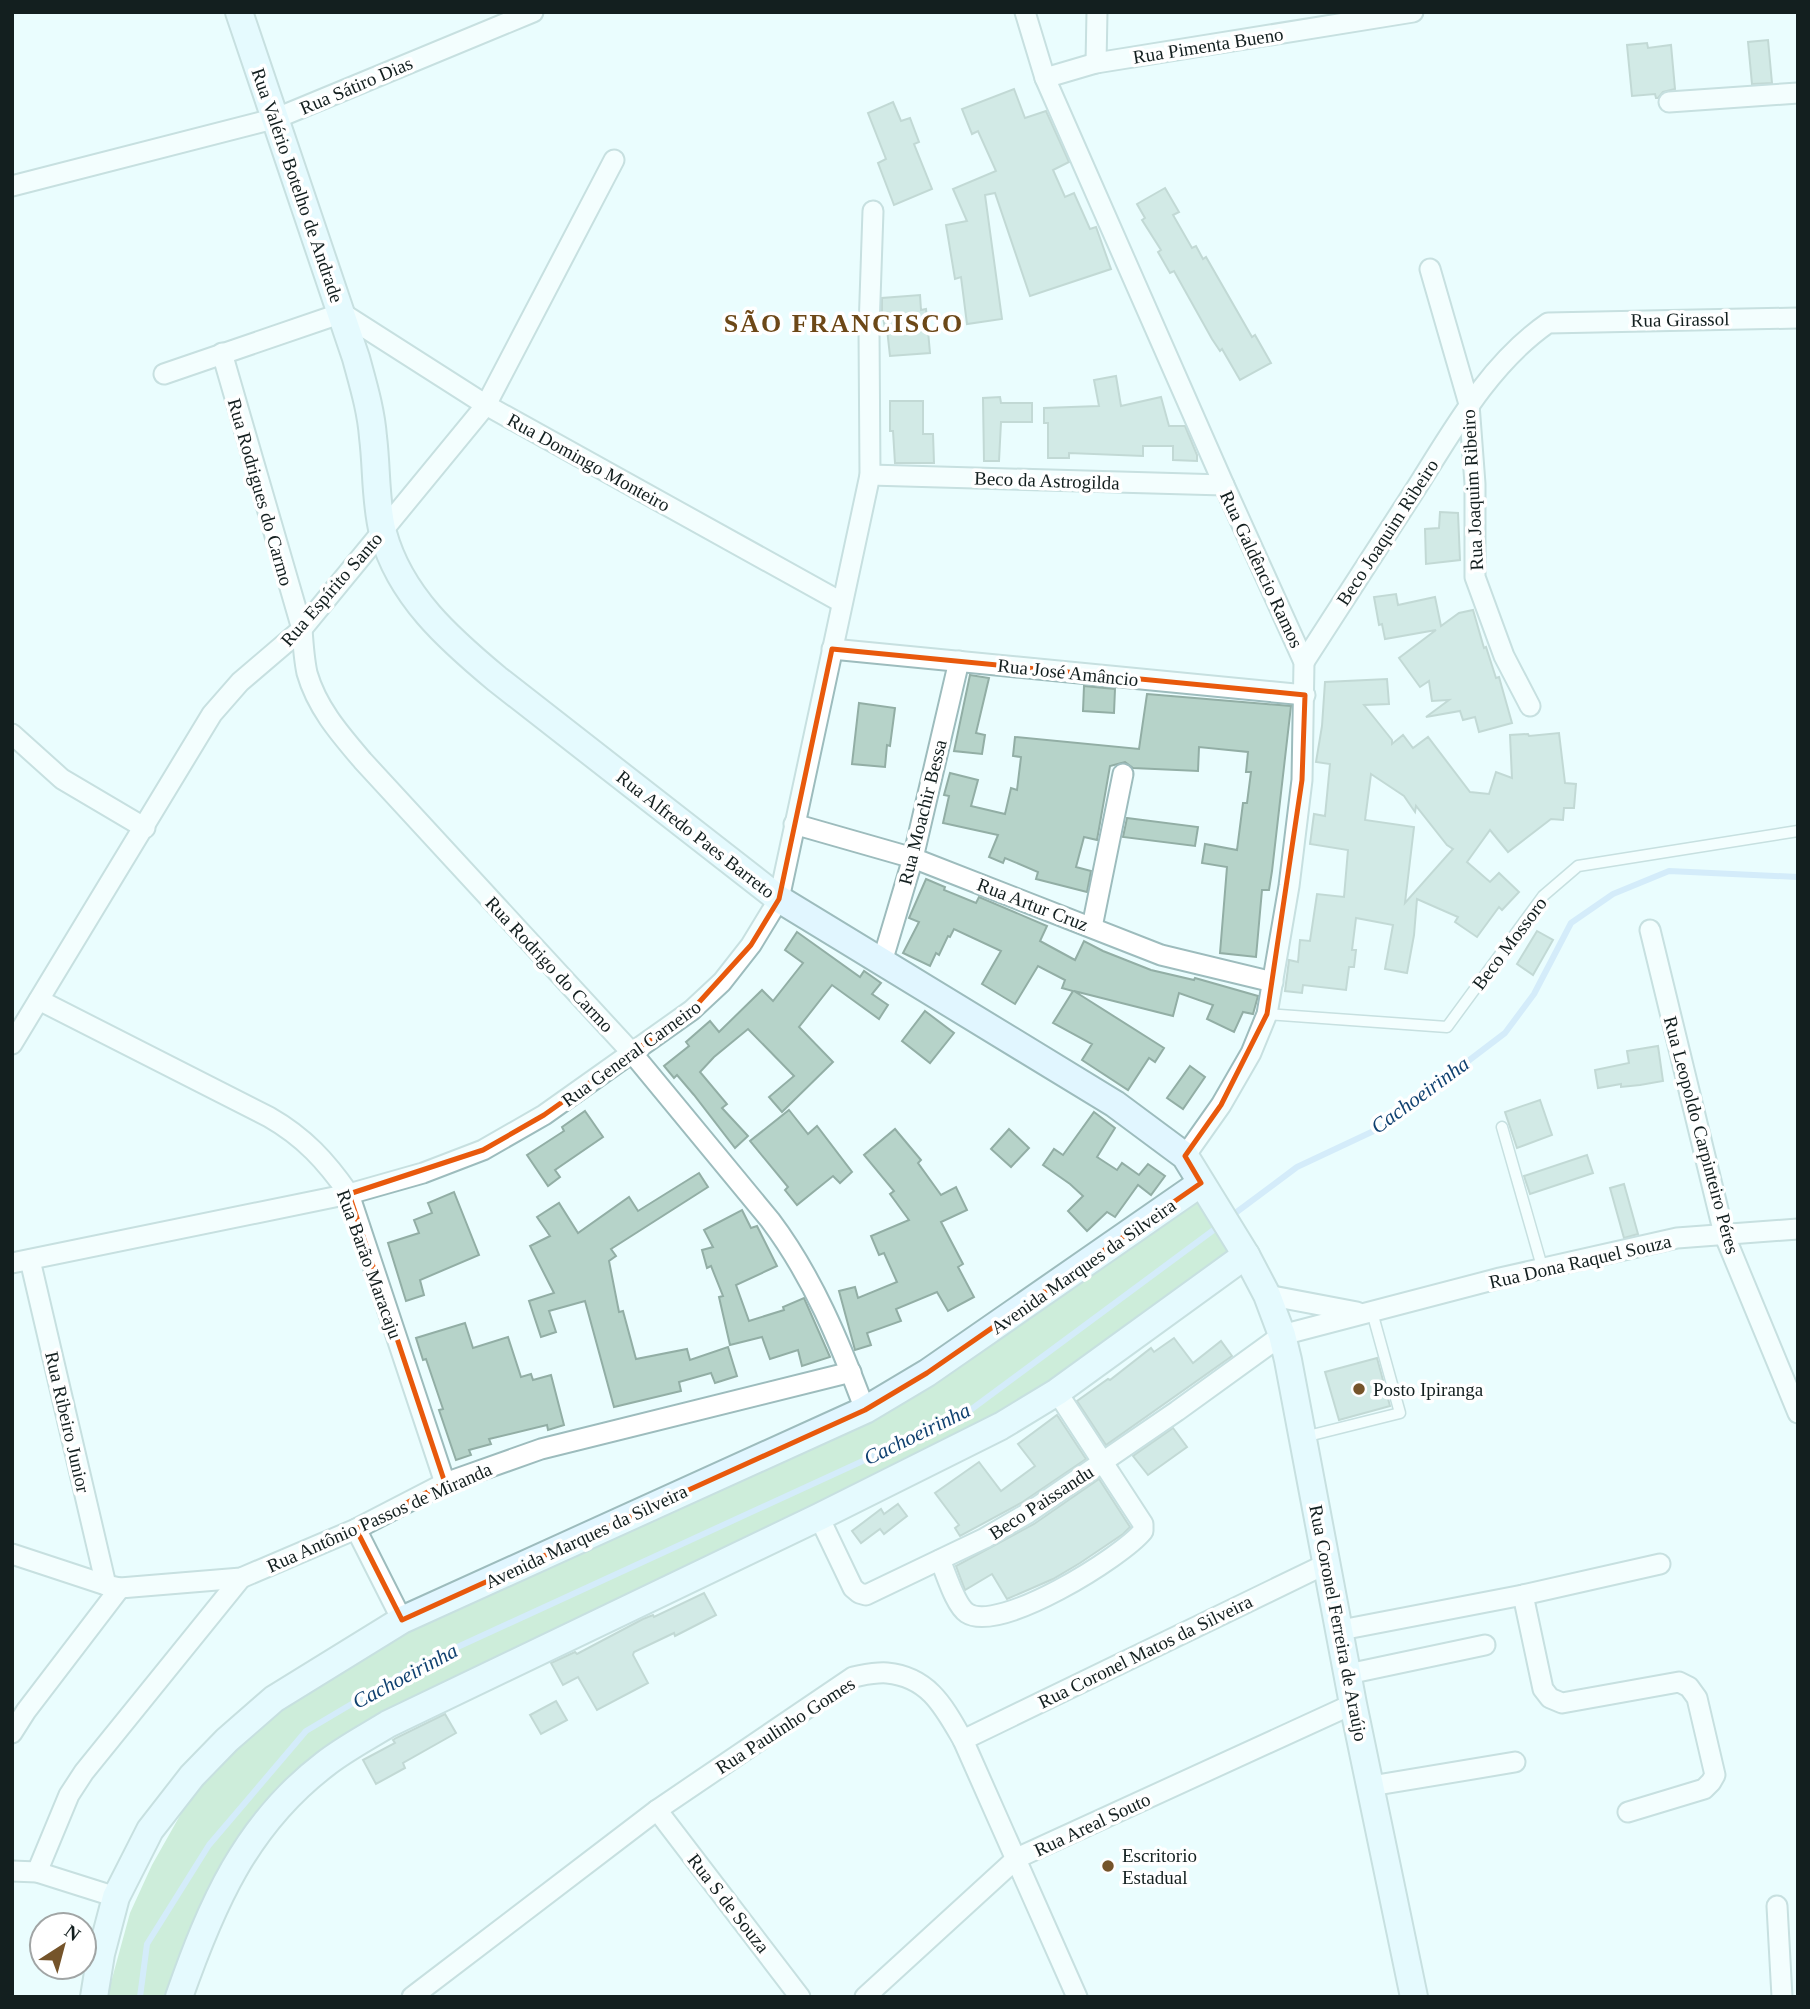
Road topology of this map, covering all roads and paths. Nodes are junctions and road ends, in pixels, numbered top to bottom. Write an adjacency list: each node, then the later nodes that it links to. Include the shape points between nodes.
1 (239, 12): 10 (street, Rua Valério Botelho de Andrade)
2 (533, 12): 10 (street, Rua Sátiro Dias)
3 (1025, 12): 7 (street, Rua Galdêncio Ramos)
4 (1097, 12): 6 (street)
5 (1413, 12): 6 (street, Rua Pimenta Bueno)
6 (1096, 63): 7 (street, Rua Pimenta Bueno)
7 (1045, 78): 24 (street, Rua Galdêncio Ramos)
8 (1798, 93): 9 (street)
9 (1669, 102)
10 (276, 118): 12 (street, Rua Sátiro Dias); 15 (street, Rua Valério Botelho de Andrade)
11 (614, 160): 22 (street, Rua Espírito Santo)
12 (12, 186)
13 (873, 211): 23 (street, Rua General Carneiro)
14 (1430, 269): 21 (street, Rua Joaquim Ribeiro)
15 (342, 313): 18 (street); 19 (street, Rua Valério Botelho de Andrade); 22 (street, Rua Domingo Monteiro)
16 (1798, 318): 17 (street, Rua Girassol)
17 (1561, 321): 21 (street, Beco Joaquim Ribeiro, via 1548,323 1530,335)
18 (222, 353): 20 (street); 27 (street, Rua Rodrigues do Carmo)
19 (356, 358): 25 (street, Rua Alfredo Paes Barreto, via 373,433)
20 (164, 374)
21 (1469, 404): 30 (street, Beco Joaquim Ribeiro); 32 (street, Rua Joaquim Ribeiro, via 1475,577 1504,656)
22 (486, 405): 25 (street, Rua Espírito Santo); 26 (street, Rua Domingo Monteiro)
23 (870, 475): 24 (street, Beco da Astrogilda); 26 (street, Rua General Carneiro)
24 (1224, 485): 30 (street, Rua Galdêncio Ramos)
25 (382, 531): 27 (street, Rua Espírito Santo); 39 (street, Rua Alfredo Paes Barreto, via 407,587 460,648)
26 (841, 603): 28 (street, Rua General Carneiro)
27 (302, 629): 36 (street, Rua Espírito Santo, via 226,696); 48 (street, Rua Rodrigo do Carmo, via 307,672 320,706 337,732)
28 (832, 649): 29 (street, Rua José Amâncio); 35 (street, Rua General Carneiro)
29 (960, 662): 31 (street, Rua José Amâncio); 38 (street, Rua Moachir Bessa)
30 (1304, 662): 31 (street, Rua Galdêncio Ramos)
31 (1305, 695): 43 (street, Rua Galdêncio Ramos, via 1302,780)
32 (1530, 706)
33 (12, 734): 36 (street, via 62,779)
34 (1124, 774): 40 (street)
35 (794, 824): 38 (street, Rua Artur Cruz); 39 (street, Rua General Carneiro)
36 (145, 828): 44 (street, Rua Espírito Santo)
37 (1798, 831): 45 (lane, Beco Mossoro, via 1578,866 1543,896 1447,1027)
38 (913, 858): 40 (street, Rua Artur Cruz); 42 (street, Rua Moachir Bessa)
39 (779, 899): 42 (street, Rua Alfredo Paes Barreto); 48 (street, Rua General Carneiro, via 722,982)
40 (1092, 926): 43 (street, Rua Artur Cruz, via 1161,954)
41 (1650, 930): 54 (street, Rua Leopoldo Carpinteiro Péres)
42 (882, 962): 50 (street, Rua Alfredo Paes Barreto, via 1115,1104)
43 (1273, 982): 45 (street, Rua Galdêncio Ramos)
44 (39, 1000): 46 (street, Rua Espírito Santo); 52 (street, Rua Barão Maracaju, via 282,1125 318,1153)
45 (1267, 1014): 50 (street, Rua Galdêncio Ramos, via 1251,1053)
46 (19, 1018): 47 (street, Rua Espírito Santo)
47 (12, 1044)
48 (633, 1054): 52 (street, Rua General Carneiro, via 483,1150); 61 (street, Rua Rodrigo do Carmo, via 791,1247)
49 (1502, 1127): 57 (lane)
50 (1185, 1156): 51 (street, Rua Alfredo Paes Barreto)
51 (1204, 1188): 55 (street, Rua Alfredo Paes Barreto); 63 (street, Avenida Marques da Silveira, via 927,1373)
52 (349, 1194): 56 (street, Rua General Carneiro); 67 (street, Rua Barão Maracaju)
53 (1798, 1229): 54 (street, Rua Dona Raquel Souza)
54 (1724, 1234): 57 (street, Rua Dona Raquel Souza, via 1677,1238); 64 (street, Rua Leopoldo Carpinteiro Péres)
55 (1241, 1248): 58 (street, Rua Coronel Ferreira de Araújo); 62 (street)
56 (21, 1261): 75 (street, Rua Ribeiro Junior)
57 (1543, 1270): 59 (street, Rua Dona Raquel Souza)
58 (1267, 1295): 59 (street, Rua Dona Raquel Souza); 60 (street, Rua Coronel Ferreira de Araújo)
59 (1369, 1313): 60 (street, Rua Dona Raquel Souza); 65 (lane, via 1400,1413)
60 (1282, 1335): 65 (street, Rua Coronel Ferreira de Araújo); 66 (street, Beco Paissandu)
61 (851, 1373): 63 (street, Rua Rodrigo do Carmo); 67 (street, Rua Antônio Passos de Miranda, via 541,1449)
62 (1057, 1392): 66 (street); 68 (street, via 1001,1426)
63 (864, 1409): 77 (street, Avenida Marques da Silveira)
64 (1798, 1413)
65 (1303, 1437): 72 (street, Rua Coronel Ferreira de Araújo)
66 (1102, 1462): 71 (street, Beco Paissandu, via 1028,1513); 71 (street, via 1143,1524 1143,1531 1076,1581 1004,1614 975,1616 960,1605)
67 (445, 1483): 69 (street, Rua Antônio Passos de Miranda)
68 (820, 1517): 71 (street, Beco Paissandu, via 859,1593 866,1595); 94 (street, via 388,1724 324,1765 275,1810 219,1893)
69 (356, 1529): 74 (street, Rua Antônio Passos de Miranda); 77 (street)
70 (12, 1554): 75 (street)
71 (940, 1560)
72 (1328, 1563): 78 (street, Rua Coronel Ferreira de Araújo); 83 (street, Rua Coronel Matos da Silveira)
73 (1660, 1564): 76 (street)
74 (241, 1578): 75 (street, Rua Antônio Passos de Miranda); 90 (street, via 84,1772 69,1795)
75 (113, 1587): 82 (street)
76 (1523, 1595): 78 (street); 87 (street, via 1543,1689 1550,1698 1562,1703 1679,1682 1697,1698 1715,1775 1711,1782 1703,1789)
77 (402, 1620): 91 (street, Avenida Marques da Silveira, via 274,1699 228,1740 192,1776 150,1830)
78 (1340, 1630): 80 (street, Rua Coronel Ferreira de Araújo)
79 (1485, 1646): 80 (street)
80 (1348, 1674): 81 (street, Rua Coronel Ferreira de Araújo)
81 (1353, 1704): 85 (street, Rua Coronel Ferreira de Araújo); 88 (street, Rua Areal Souto)
82 (12, 1733)
83 (963, 1740): 86 (street, Rua Paulinho Gomes, via 939,1699 914,1679 885,1672 853,1677); 88 (street, Rua Paulinho Gomes)
84 (1514, 1762): 85 (street)
85 (1371, 1786): 99 (street, Rua Coronel Ferreira de Araújo)
86 (657, 1810): 95 (street, Rua Paulinho Gomes); 96 (street, Rua S de Souza)
87 (1628, 1812)
88 (1017, 1858): 97 (street, Rua Areal Souto); 98 (street, Rua Paulinho Gomes)
89 (12, 1871): 90 (street)
90 (37, 1872): 91 (street)
91 (116, 1897): 93 (street, Avenida Marques da Silveira)
92 (1777, 1906): 100 (street)
93 (94, 1997)
94 (179, 1997)
95 (412, 1997)
96 (800, 1997)
97 (865, 1997)
98 (1077, 1997)
99 (1414, 1997)
100 (1782, 1997)

